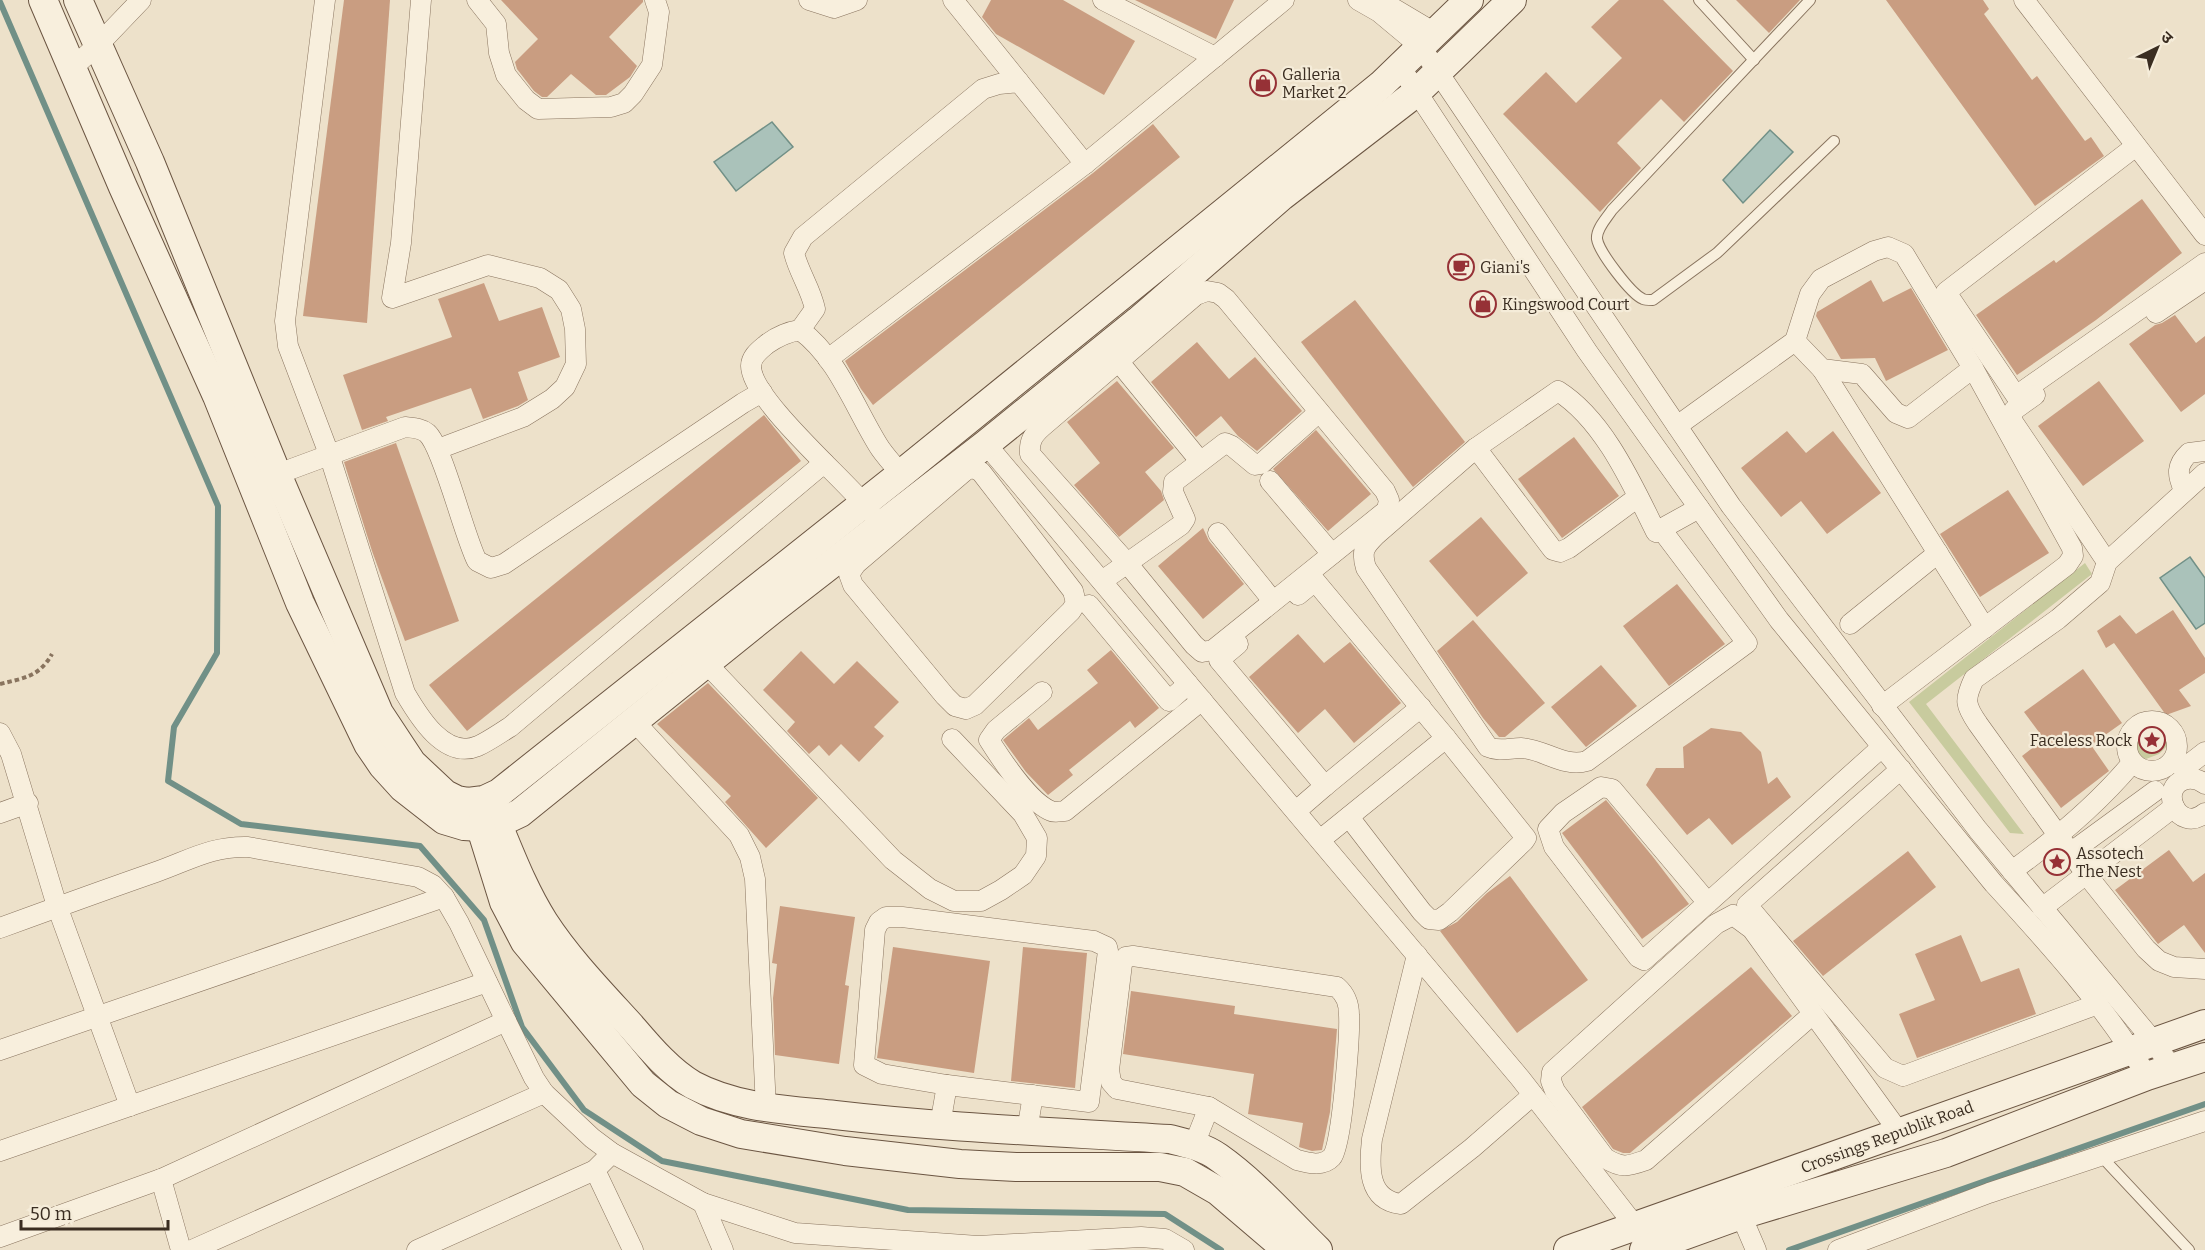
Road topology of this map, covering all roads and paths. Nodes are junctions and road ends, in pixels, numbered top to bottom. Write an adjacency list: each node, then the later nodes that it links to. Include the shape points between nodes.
1 (43, 0): 24 (street)
2 (78, 0): 21 (street)
3 (141, 0): 21 (street)
4 (325, 0): 50 (street, via 285,321 288,346)
5 (421, 0): 48 (street, via 401,243 392,298 488,265 540,278 559,290 571,309 575,329 576,364 565,387 552,399 523,417)
6 (477, 0): 7 (street, via 496,24 506,75 538,110 624,103 652,65 658,12)
7 (655, 0)
8 (809, 0): 9 (street, via 834,8)
9 (857, 0)
10 (953, 0): 27 (street)
11 (1103, 0): 22 (street)
12 (1284, 0): 22 (street)
13 (1358, 0): 20 (street)
14 (1379, 0): 20 (street)
15 (1469, 0): 20 (street)
16 (1512, 0): 26 (street)
17 (1699, 0): 23 (lane)
18 (1810, 0): 23 (lane)
19 (2024, 0): 30 (street)
20 (1428, 40): 25 (street); 26 (street)
21 (98, 45): 24 (street); 55 (street, via 150,162)
22 (1215, 57): 31 (street)
23 (1754, 60): 29 (lane, via 1612,210 1599,229 1600,251 1633,291 1644,300 1661,295 1717,253)
24 (72, 68): 55 (street, via 217,396)
25 (1401, 68): 28 (street); 54 (street)
26 (1439, 71): 28 (street); 35 (street)
27 (1019, 82): 31 (street); 36 (street, via 983,89 802,237 794,253 815,309)
28 (1417, 92): 38 (street); 39 (street, via 1282,196)
29 (1834, 141)
30 (2136, 146): 32 (street); 33 (street, via 1946,292 2016,396)
31 (1085, 164): 40 (street)
32 (2205, 235)
33 (2205, 262)
34 (2205, 280): 67 (street, via 2014,410 2011,420 2016,429)
35 (1612, 329): 38 (street); 45 (street)
36 (800, 330): 40 (street); 43 (street, via 787,332 756,352 751,364)
37 (1795, 341): 41 (street, via 1810,294 1821,279 1874,250 1888,247 1904,254); 42 (street); 45 (street)
38 (1587, 351): 60 (street)
39 (1112, 354): 44 (street, via 1196,295 1218,293); 46 (street); 51 (street); 68 (street, via 1033,436 1030,454)
40 (828, 359): 54 (street, via 879,446)
41 (1973, 368): 42 (street, via 1908,418 1896,413 1862,374); 76 (street, via 2073,556 2067,565)
42 (1822, 369): 64 (street)
43 (762, 392): 48 (street, via 504,564 491,568 477,561 469,546); 52 (street)
44 (1320, 412): 51 (street, via 1261,464 1255,465 1225,443); 65 (street, via 1389,500 1387,510)
45 (1677, 426): 84 (street, via 1731,506)
46 (986, 444): 62 (street); 66 (street)
47 (1476, 448): 58 (street, via 1553,550 1569,548); 58 (street, via 1558,391 1589,419 1629,477); 61 (street, via 1376,535 1362,557 1488,747 1536,750 1570,763 1587,760 1747,643)
48 (438, 449): 50 (street, via 428,434 405,427)
49 (2205, 451): 57 (street, via 2190,453 2179,466 2178,477)
50 (329, 454): 52 (street, via 405,693 423,722 438,736 452,747 466,749 510,727); 55 (street)
51 (1200, 461): 68 (street, via 1174,482 1173,492 1185,519 1181,525)
52 (824, 463): 59 (street)
53 (2205, 473): 57 (street)
54 (901, 474): 59 (street)
55 (265, 479): 102 (street, via 379,713 412,763 445,794)
56 (1270, 481): 65 (street)
57 (2184, 490): 67 (street)
58 (1638, 497): 61 (street, via 1656,532)
59 (864, 503): 62 (street); 102 (street, via 499,793)
60 (1699, 508): 61 (street); 91 (street, via 1779,620)
61 (1661, 529)
62 (885, 530): 69 (street, via 972,467 981,472); 69 (street, via 849,574 853,585 945,696 966,710 1071,611 1076,603 1073,591); 78 (street)
63 (1218, 533): 73 (street)
64 (1938, 553): 75 (street); 76 (street)
65 (1332, 554): 73 (street)
66 (1081, 557): 69 (street); 71 (street)
67 (2107, 562): 105 (street, via 2100,583 2058,619 1974,679 1968,692 1966,704 1970,712)
68 (1127, 563): 70 (street); 71 (street)
69 (1061, 575)
70 (1139, 579): 72 (street); 73 (street, via 1202,652 1213,650)
71 (1102, 581): 72 (street)
72 (1116, 598): 80 (street)
73 (1273, 602)
74 (1089, 605): 83 (street)
75 (1850, 624)
76 (1985, 628): 84 (street)
77 (52, 654): 79 (path, via 37,673)
78 (707, 664): 87 (street); 90 (street, via 893,860 930,889 954,901 981,901 1023,875 1036,856 1037,838 1023,814)
79 (0, 684)
80 (1188, 684): 82 (street); 83 (street)
81 (1042, 692): 86 (street, via 989,740 1001,761 1036,801 1053,812 1065,811)
82 (1202, 700): 86 (street); 100 (street)
83 (1168, 701): 86 (street)
84 (1882, 706): 107 (street)
85 (1421, 707): 89 (street); 96 (street); 96 (street, via 1315,581 1219,660)
86 (1180, 717)
87 (634, 721): 102 (street, via 520,813); 134 (street, via 739,836 750,857)
88 (0, 733): 98 (street)
89 (1446, 738): 104 (street); 104 (street, via 1526,838 1450,912 1439,920 1429,919)
90 (952, 739)
91 (1882, 747): 94 (street); 113 (street)
92 (2205, 752): 95 (street)
93 (2132, 763): 95 (street, via 2155,772); 95 (street, via 2127,739 2137,725 2153,720 2169,727 2174,734); 105 (street, via 2108,792)
94 (1901, 769): 109 (street); 120 (street, via 1747,905 1886,1068 1903,1076)
95 (2188, 773): 99 (street, via 2174,788)
96 (1325, 786): 100 (street)
97 (2155, 791): 108 (street)
98 (28, 803): 101 (street); 114 (street)
99 (2174, 807): 103 (street, via 2188,818); 111 (street)
100 (1296, 811): 106 (street)
101 (0, 813)
102 (484, 813): 134 (street, via 545,923 651,1048 693,1085); 162 (street, via 504,902 525,942 643,1084 668,1104 700,1121 741,1134 833,1150 1016,1167 1160,1167 1185,1172 1218,1191)
103 (2205, 813)
104 (1349, 817): 106 (street)
105 (2059, 836): 108 (street); 110 (street)
106 (1320, 840): 117 (street)
107 (1995, 850): 109 (street); 110 (street)
108 (2070, 853): 111 (street)
109 (1978, 864): 120 (street)
110 (2012, 871): 115 (street)
111 (2086, 874): 115 (street); 118 (street, via 2135,938 2159,961 2186,969)
112 (444, 897): 114 (street, via 418,877 227,846); 119 (street); 122 (street)
113 (1708, 903): 113 (street, via 1612,789 1601,786 1548,829 1554,847 1644,960)
114 (57, 906): 116 (street); 122 (street)
115 (2042, 908): 125 (street)
116 (0, 928)
117 (1417, 955): 132 (street); 132 (street, via 1372,1139 1371,1166 1378,1194 1388,1203 1401,1204)
118 (2205, 969)
119 (487, 982): 123 (street); 133 (street)
120 (2098, 1004): 125 (street)
121 (1814, 1014): 121 (street, via 1646,1160 1628,1167 1605,1158 1551,1081 1552,1072 1716,924 1733,915 1752,929); 139 (street)
122 (99, 1017): 126 (street); 133 (street)
123 (506, 1021): 130 (street); 145 (street)
124 (2205, 1024): 125 (street, Crossings Republik Road)
125 (2143, 1046): 128 (street); 139 (street, Crossings Republik Road)
126 (0, 1050)
127 (2205, 1057): 128 (street, Crossings Republik Road)
128 (2159, 1072): 147 (street, Crossings Republik Road)
129 (947, 1085): 131 (street); 131 (street, via 882,1074 864,1065 875,930 886,917 1094,940 1107,947 1089,1102); 137 (street)
130 (544, 1093): 142 (street); 157 (street)
131 (1033, 1095): 138 (street)
132 (1533, 1095): 149 (street)
133 (130, 1106): 141 (street)
134 (766, 1107): 137 (street)
135 (1209, 1107): 135 (street, via 1297,1160 1324,1163 1333,1157 1338,1146 1344,1091 1349,1016 1346,995 1337,987 1126,957 1109,1070 1111,1083 1116,1089); 140 (street)
136 (2205, 1121): 143 (street)
137 (940, 1125): 138 (street)
138 (1027, 1131): 140 (street, via 1170,1139)
139 (1899, 1132): 149 (street, Crossings Republik Road)
140 (1194, 1145): 163 (street, via 1217,1156)
141 (0, 1150)
142 (612, 1153): 144 (street); 146 (street)
143 (2101, 1156): 165 (street); 166 (lane)
144 (595, 1170): 153 (street); 159 (street)
145 (161, 1179): 148 (street); 156 (street)
146 (703, 1203): 150 (street); 160 (street)
147 (1749, 1234): 149 (street, Crossings Republik Road)
148 (0, 1238)
149 (1640, 1238): 164 (street, Crossings Republik Road)
150 (799, 1241): 151 (street)
151 (909, 1245): 155 (street)
152 (1160, 1245): 154 (street, via 1142,1237); 161 (street)
153 (440, 1246): 158 (street)
154 (1060, 1246): 155 (street)
155 (979, 1248)
156 (181, 1250)
157 (192, 1250)
158 (417, 1250)
159 (633, 1250)
160 (723, 1250)
161 (1184, 1250)
162 (1287, 1250)
163 (1318, 1250)
164 (1568, 1250)
165 (1838, 1250)
166 (2189, 1250)

